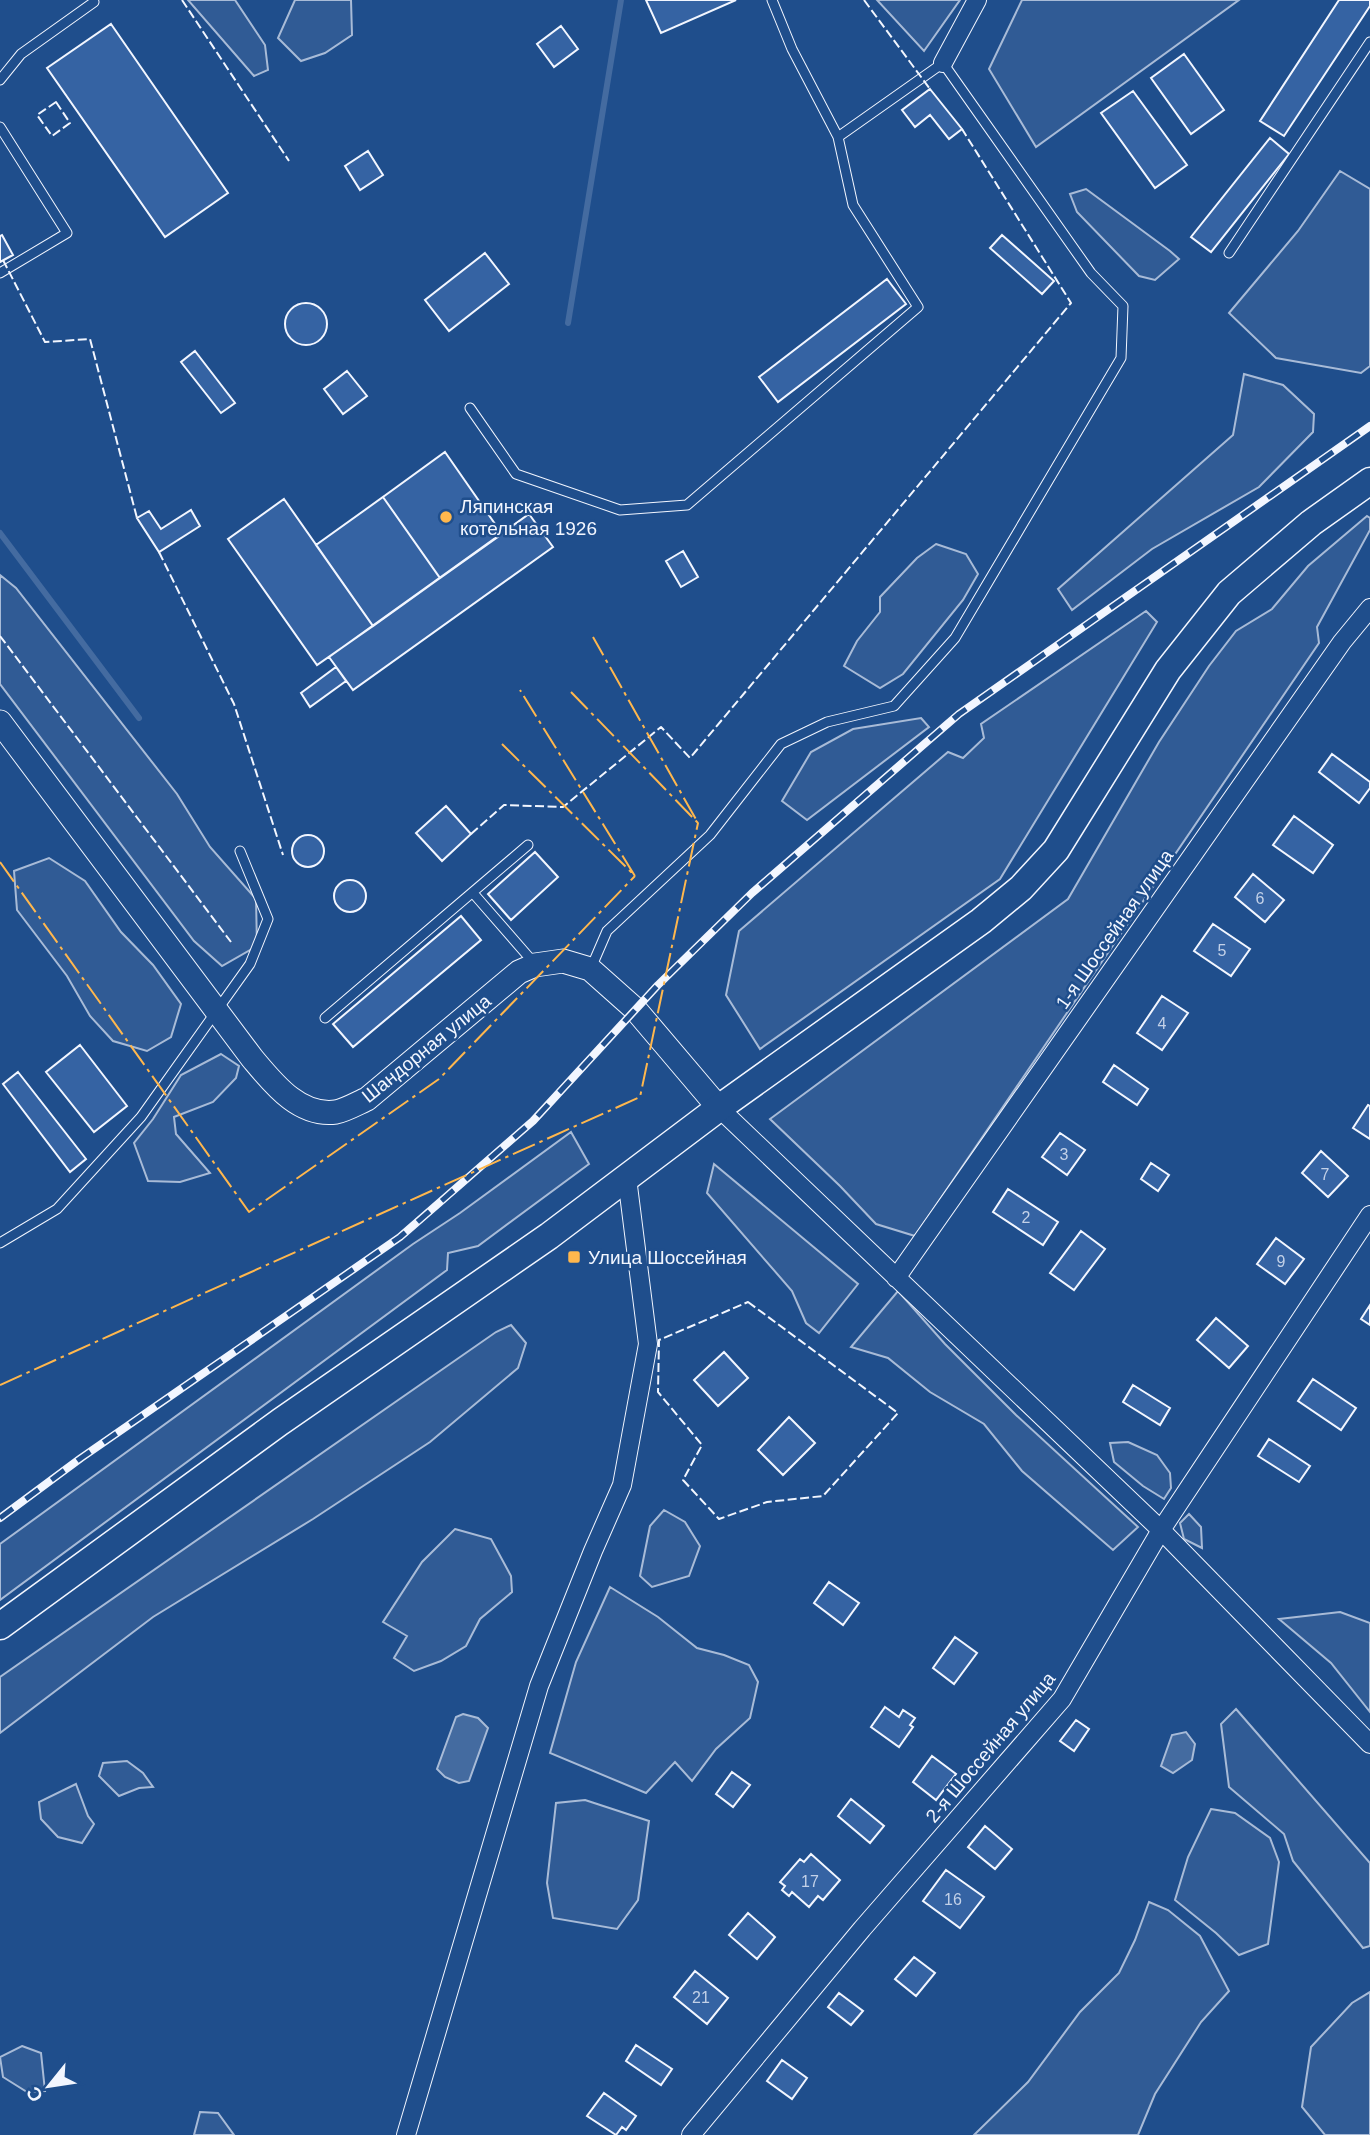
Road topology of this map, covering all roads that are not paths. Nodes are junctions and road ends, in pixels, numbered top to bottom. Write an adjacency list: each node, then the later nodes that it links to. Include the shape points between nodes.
1 (772, 0): 8 (lane)
2 (977, 0): 5 (street)
3 (94, 2): 6 (lane, via 21,54)
4 (1370, 42): 9 (lane)
5 (943, 62): 8 (lane); 19 (lane, via 1091,273 1123,306 1121,358 955,638 894,706 827,722 782,744 710,835 607,931)
6 (0, 80)
7 (0, 127): 10 (lane, via 66,233)
8 (838, 137): 11 (lane, via 853,205 918,307 687,505 620,510 516,474)
9 (1229, 253)
10 (0, 274)
11 (470, 408)
12 (1370, 481): 22 (main road, via 1311,523 1228,593 1168,670 1056,850 1020,888 981,921)
13 (1370, 608): 26 (street, 1-я Шоссейная улица)
14 (0, 722): 20 (street, Шандорная улица)
15 (528, 845): 17 (lane)
16 (240, 851): 20 (lane, via 268,919 250,964)
17 (473, 893): 18 (lane); 21 (lane)
18 (535, 965): 19 (street, Шандорная улица, via 563,961); 20 (street, Шандорная улица, via 519,972 368,1099 337,1112 308,1110 275,1086)
19 (590, 969): 22 (street, Шандорная улица, via 635,1009)
20 (215, 1012): 25 (lane, via 141,1117 57,1209)
21 (325, 1018)
22 (719, 1108): 23 (main road); 26 (street)
23 (627, 1178): 28 (main road); 30 (street, via 648,1344 622,1485 539,1686)
24 (1370, 1215): 27 (street, 2-я Шоссейная улица)
25 (0, 1244)
26 (896, 1278): 27 (street)
27 (1161, 1530): 29 (street); 31 (street, 2-я Шоссейная улица, via 1062,1699)
28 (0, 1626)
29 (1370, 1744)
30 (406, 2135)
31 (691, 2135)

